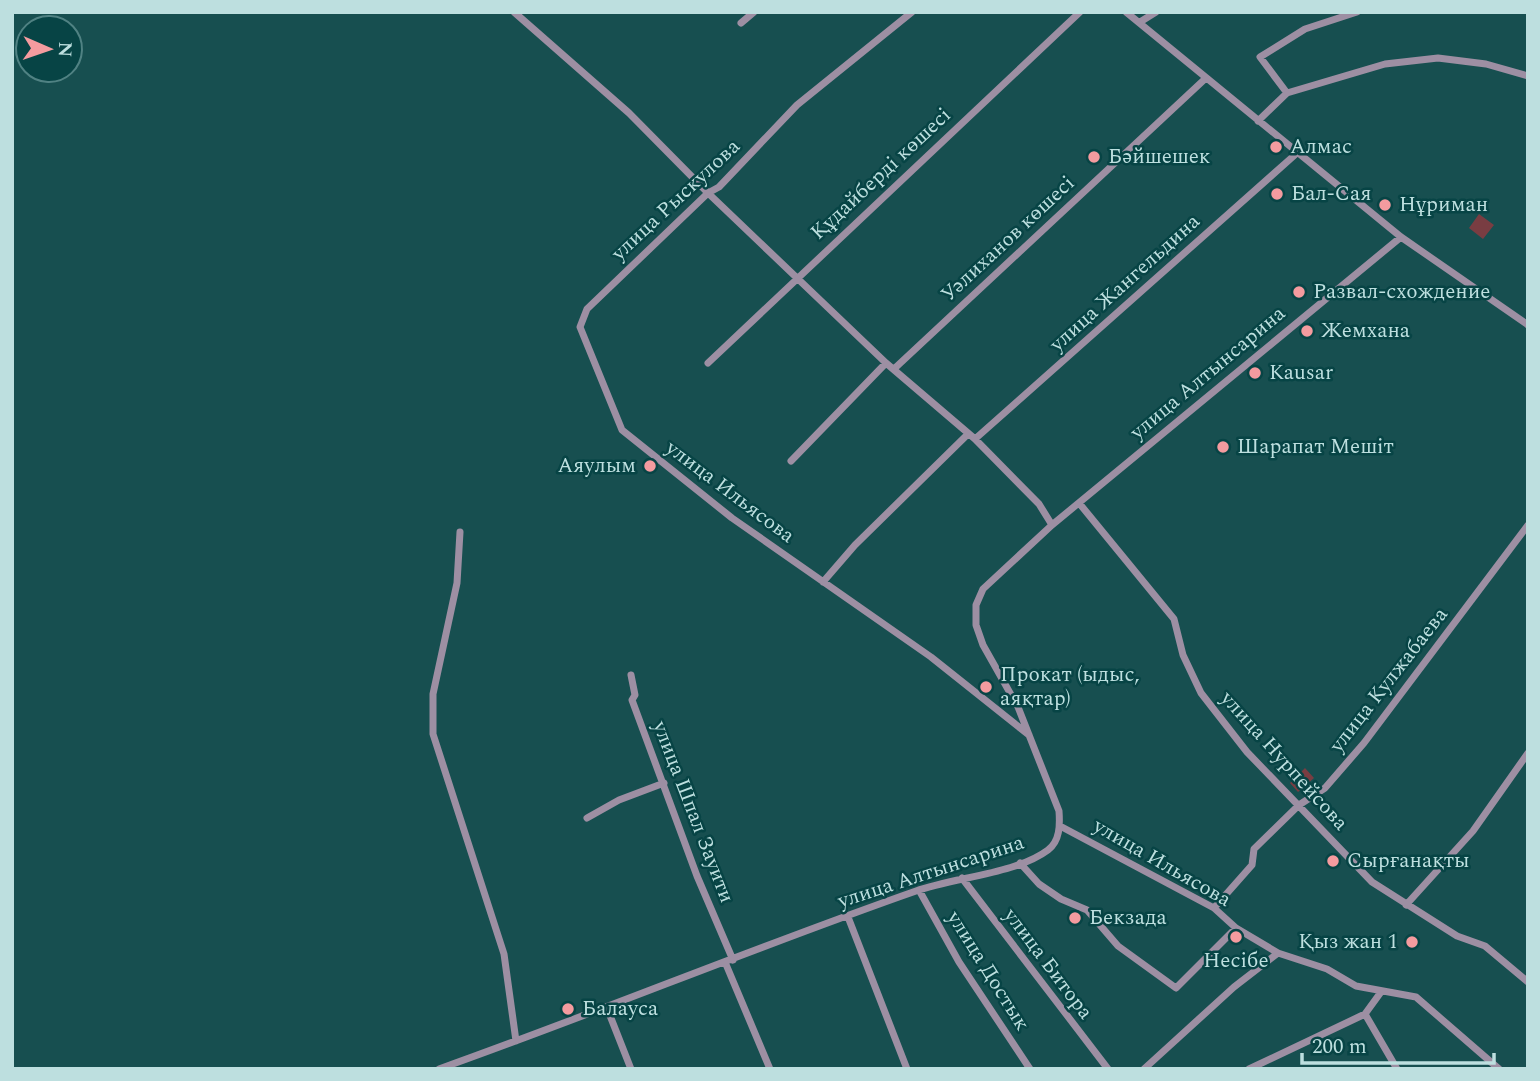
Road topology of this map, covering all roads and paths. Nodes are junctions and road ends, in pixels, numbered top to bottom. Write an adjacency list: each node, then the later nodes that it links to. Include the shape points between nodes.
1 (514, 12): 15 (street, via 629,113)
2 (754, 12): 9 (street)
3 (912, 12): 15 (street, улица Рыскулова, via 797,105)
4 (1080, 12): 17 (street, Құдайберді көшесі)
5 (1126, 12): 8 (street)
6 (1156, 12): 8 (street)
7 (1357, 12): 12 (street, via 1305,29 1260,57)
8 (1140, 22): 11 (street)
9 (741, 23)
10 (1528, 76): 12 (street, via 1486,64 1438,58 1385,64)
11 (1206, 78): 13 (street); 21 (street, Уәлиханов көшесі)
12 (1287, 93): 13 (street)
13 (1258, 121): 14 (street)
14 (1297, 153): 16 (street); 22 (street, улица Жангельдина)
15 (708, 193): 17 (street); 23 (street, улица Рыскулова, via 581,317 580,327 622,430)
16 (1401, 237): 18 (street); 25 (street, улица Алтынсарина)
17 (795, 277): 19 (street, Құдайберді көшесі); 20 (street)
18 (1528, 325)
19 (708, 363)
20 (887, 363): 21 (street); 24 (street)
21 (895, 368): 22 (street)
22 (972, 437): 26 (street, via 1039,504); 29 (street, улица Жангельдина, via 855,545)
23 (645, 450): 29 (street, улица Ильясова)
24 (791, 461)
25 (1079, 503): 26 (street, улица Алтынсарина); 34 (street, улица Нурпейсова, via 1174,619 1183,655 1225,727)
26 (1052, 525): 31 (street, улица Алтынсарина, via 983,589 976,605 983,645)
27 (1528, 525): 34 (street, улица Кулжабаева, via 1364,743 1325,788)
28 (460, 532): 50 (street, via 457,583 433,694 432,725 504,954)
29 (823, 582): 31 (street, улица Ильясова, via 929,656)
30 (631, 675): 33 (street, улица Шпал Зауити, via 632,700)
31 (1031, 736): 36 (street, улица Алтынсарина, via 1059,811)
32 (1528, 753): 40 (street, via 1473,831)
33 (664, 783): 35 (street); 45 (street, улица Шпал Зауити)
34 (1298, 805): 40 (street, улица Нурпейсова, via 1372,882); 41 (street, улица Кулжабаева, via 1254,849 1252,865)
35 (587, 818)
36 (1060, 826): 37 (street, улица Алтынсарина, via 1048,850); 41 (street, улица Ильясова)
37 (1020, 863): 38 (street, улица Алтынсарина); 43 (street, via 1039,884 1087,910 1118,946 1176,988)
38 (962, 878): 39 (street, улица Алтынсарина); 56 (street, улица Битора)
39 (919, 890): 42 (street, улица Алтынсарина); 55 (street, улица Достык, via 959,962)
40 (1406, 905): 46 (street, улица Нурпейсова, via 1457,936 1485,946)
41 (1214, 908): 43 (street, улица Ильясова)
42 (848, 916): 45 (street, улица Алтынсарина); 54 (street)
43 (1236, 928): 44 (street, улица Ильясова)
44 (1278, 953): 47 (street, улица Ильясова); 57 (street)
45 (729, 961): 48 (street, улица Алтынсарина); 53 (street, улица Шпал Зауити)
46 (1528, 982)
47 (1381, 992): 49 (street); 60 (street, улица Ильясова, via 1416,997)
48 (607, 1008): 50 (street, улица Алтынсарина); 52 (street)
49 (1365, 1014): 58 (street); 59 (street)
50 (516, 1041): 51 (street, улица Алтынсарина)
51 (439, 1069)
52 (631, 1069)
53 (770, 1069)
54 (907, 1069)
55 (1030, 1069)
56 (1108, 1069)
57 (1144, 1069)
58 (1249, 1069)
59 (1397, 1069)
60 (1499, 1069)

